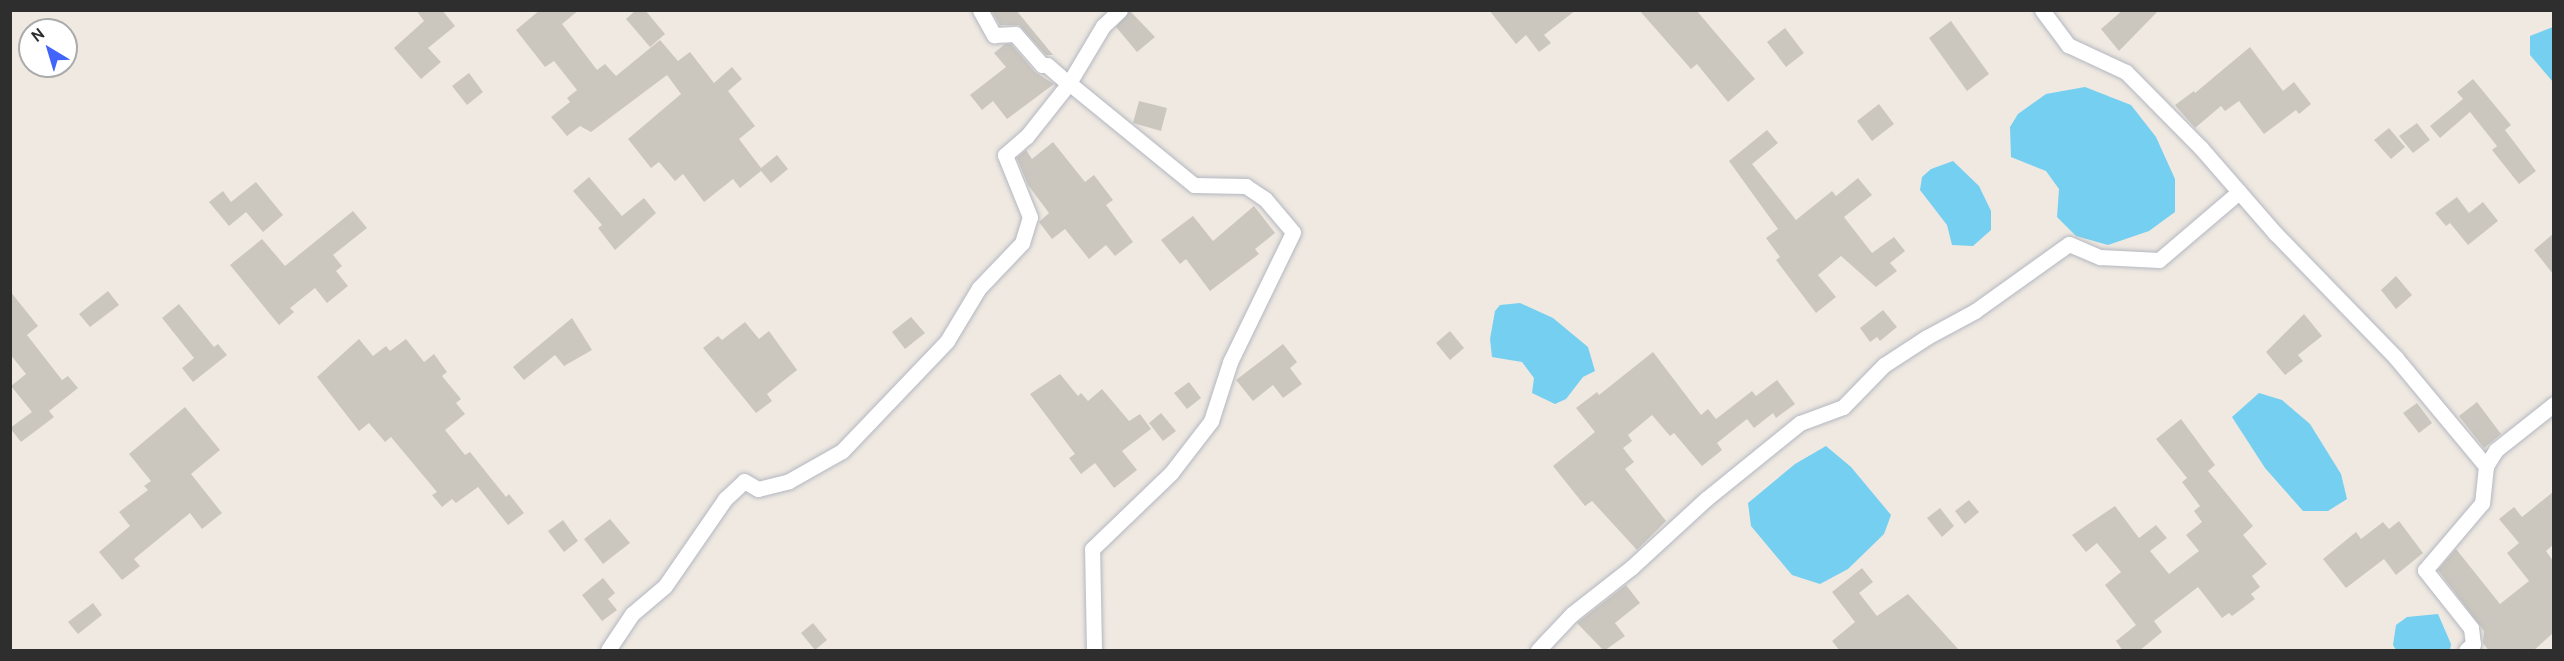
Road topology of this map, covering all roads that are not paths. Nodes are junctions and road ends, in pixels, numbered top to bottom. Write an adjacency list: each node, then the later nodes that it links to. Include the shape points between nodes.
1 (980, 10): 4 (street, via 994,35 1015,34 1041,65 1047,65)
2 (1120, 10): 4 (street, via 1103,27)
3 (2042, 10): 5 (street, via 2068,45 2126,72)
4 (1069, 83): 8 (street, via 1027,136 1005,155 1030,217 1022,243 979,288 947,341 842,451 789,481 758,489 744,481 725,499 665,586 632,614); 9 (street, via 1194,185 1246,186 1265,198 1293,231 1230,362 1210,421 1171,473 1092,549)
5 (2239, 192): 7 (street, via 2396,358); 10 (street, via 2158,260 2100,257 2068,244 1975,311 1927,336 1884,365 1842,407 1800,423 1706,499 1632,567 1572,614)
6 (2553, 404): 7 (street, via 2496,450)
7 (2486, 466): 11 (street, via 2482,503 2425,570 2471,628 2473,644)
8 (608, 651)
9 (1094, 651)
10 (1538, 651)
11 (2466, 651)

